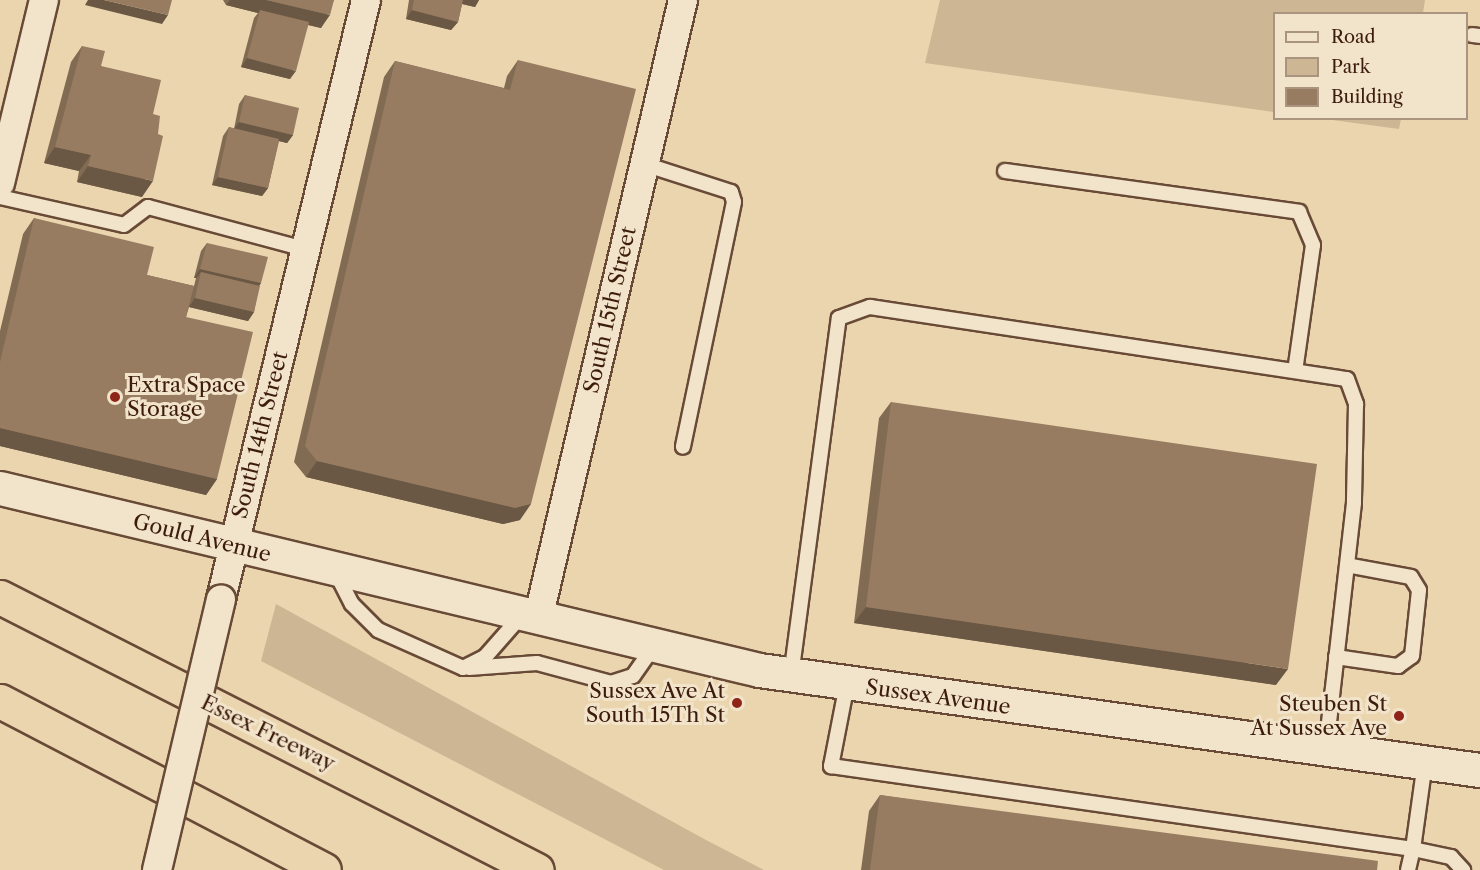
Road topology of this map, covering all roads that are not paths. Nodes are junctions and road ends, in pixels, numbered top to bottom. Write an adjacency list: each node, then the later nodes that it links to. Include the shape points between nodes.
1 (44, 0): 6 (street)
2 (366, 0): 8 (street, South 14th Street)
3 (683, 0): 4 (street, South 15th Street)
4 (644, 164): 10 (lane, via 731,192 734,202); 17 (street, South 15th Street)
5 (1005, 171): 9 (lane, via 1299,212 1313,245)
6 (0, 183)
7 (0, 197): 8 (lane, via 124,225 148,207)
8 (305, 249): 12 (street, South 14th Street)
9 (1295, 371): 13 (lane, via 1347,379 1356,404); 21 (lane, via 870,307 839,318)
10 (683, 447)
11 (0, 488): 12 (street, Gould Avenue)
12 (234, 546): 14 (street, Gould Avenue); 28 (street, South 14th Street, bridge)
13 (1347, 565): 19 (lane); 19 (lane, via 1411,577 1419,590 1412,656 1398,666)
14 (334, 571): 15 (street, Gould Avenue); 20 (lane, via 352,604 378,630)
15 (403, 588): 17 (street, Sussex Avenue)
16 (0, 597): 30 (highway, Essex Freeway)
17 (530, 617): 18 (street, Sussex Avenue); 20 (lane, via 485,657)
18 (654, 646): 20 (lane, via 633,676 611,683 537,663); 21 (street, Sussex Avenue)
19 (1336, 657): 24 (lane)
20 (463, 668)
21 (791, 676): 22 (street, Sussex Avenue)
22 (848, 684): 24 (street, Sussex Avenue); 27 (lane, via 831,766)
23 (0, 701): 29 (highway)
24 (1326, 749): 25 (street, Sussex Avenue)
25 (1425, 763): 26 (street, Sussex Avenue); 27 (lane)
26 (1480, 770)
27 (1413, 849): 31 (lane); 32 (lane, via 1451,857)
28 (157, 870)
29 (324, 870)
30 (537, 870)
31 (1408, 870)
32 (1463, 870)

